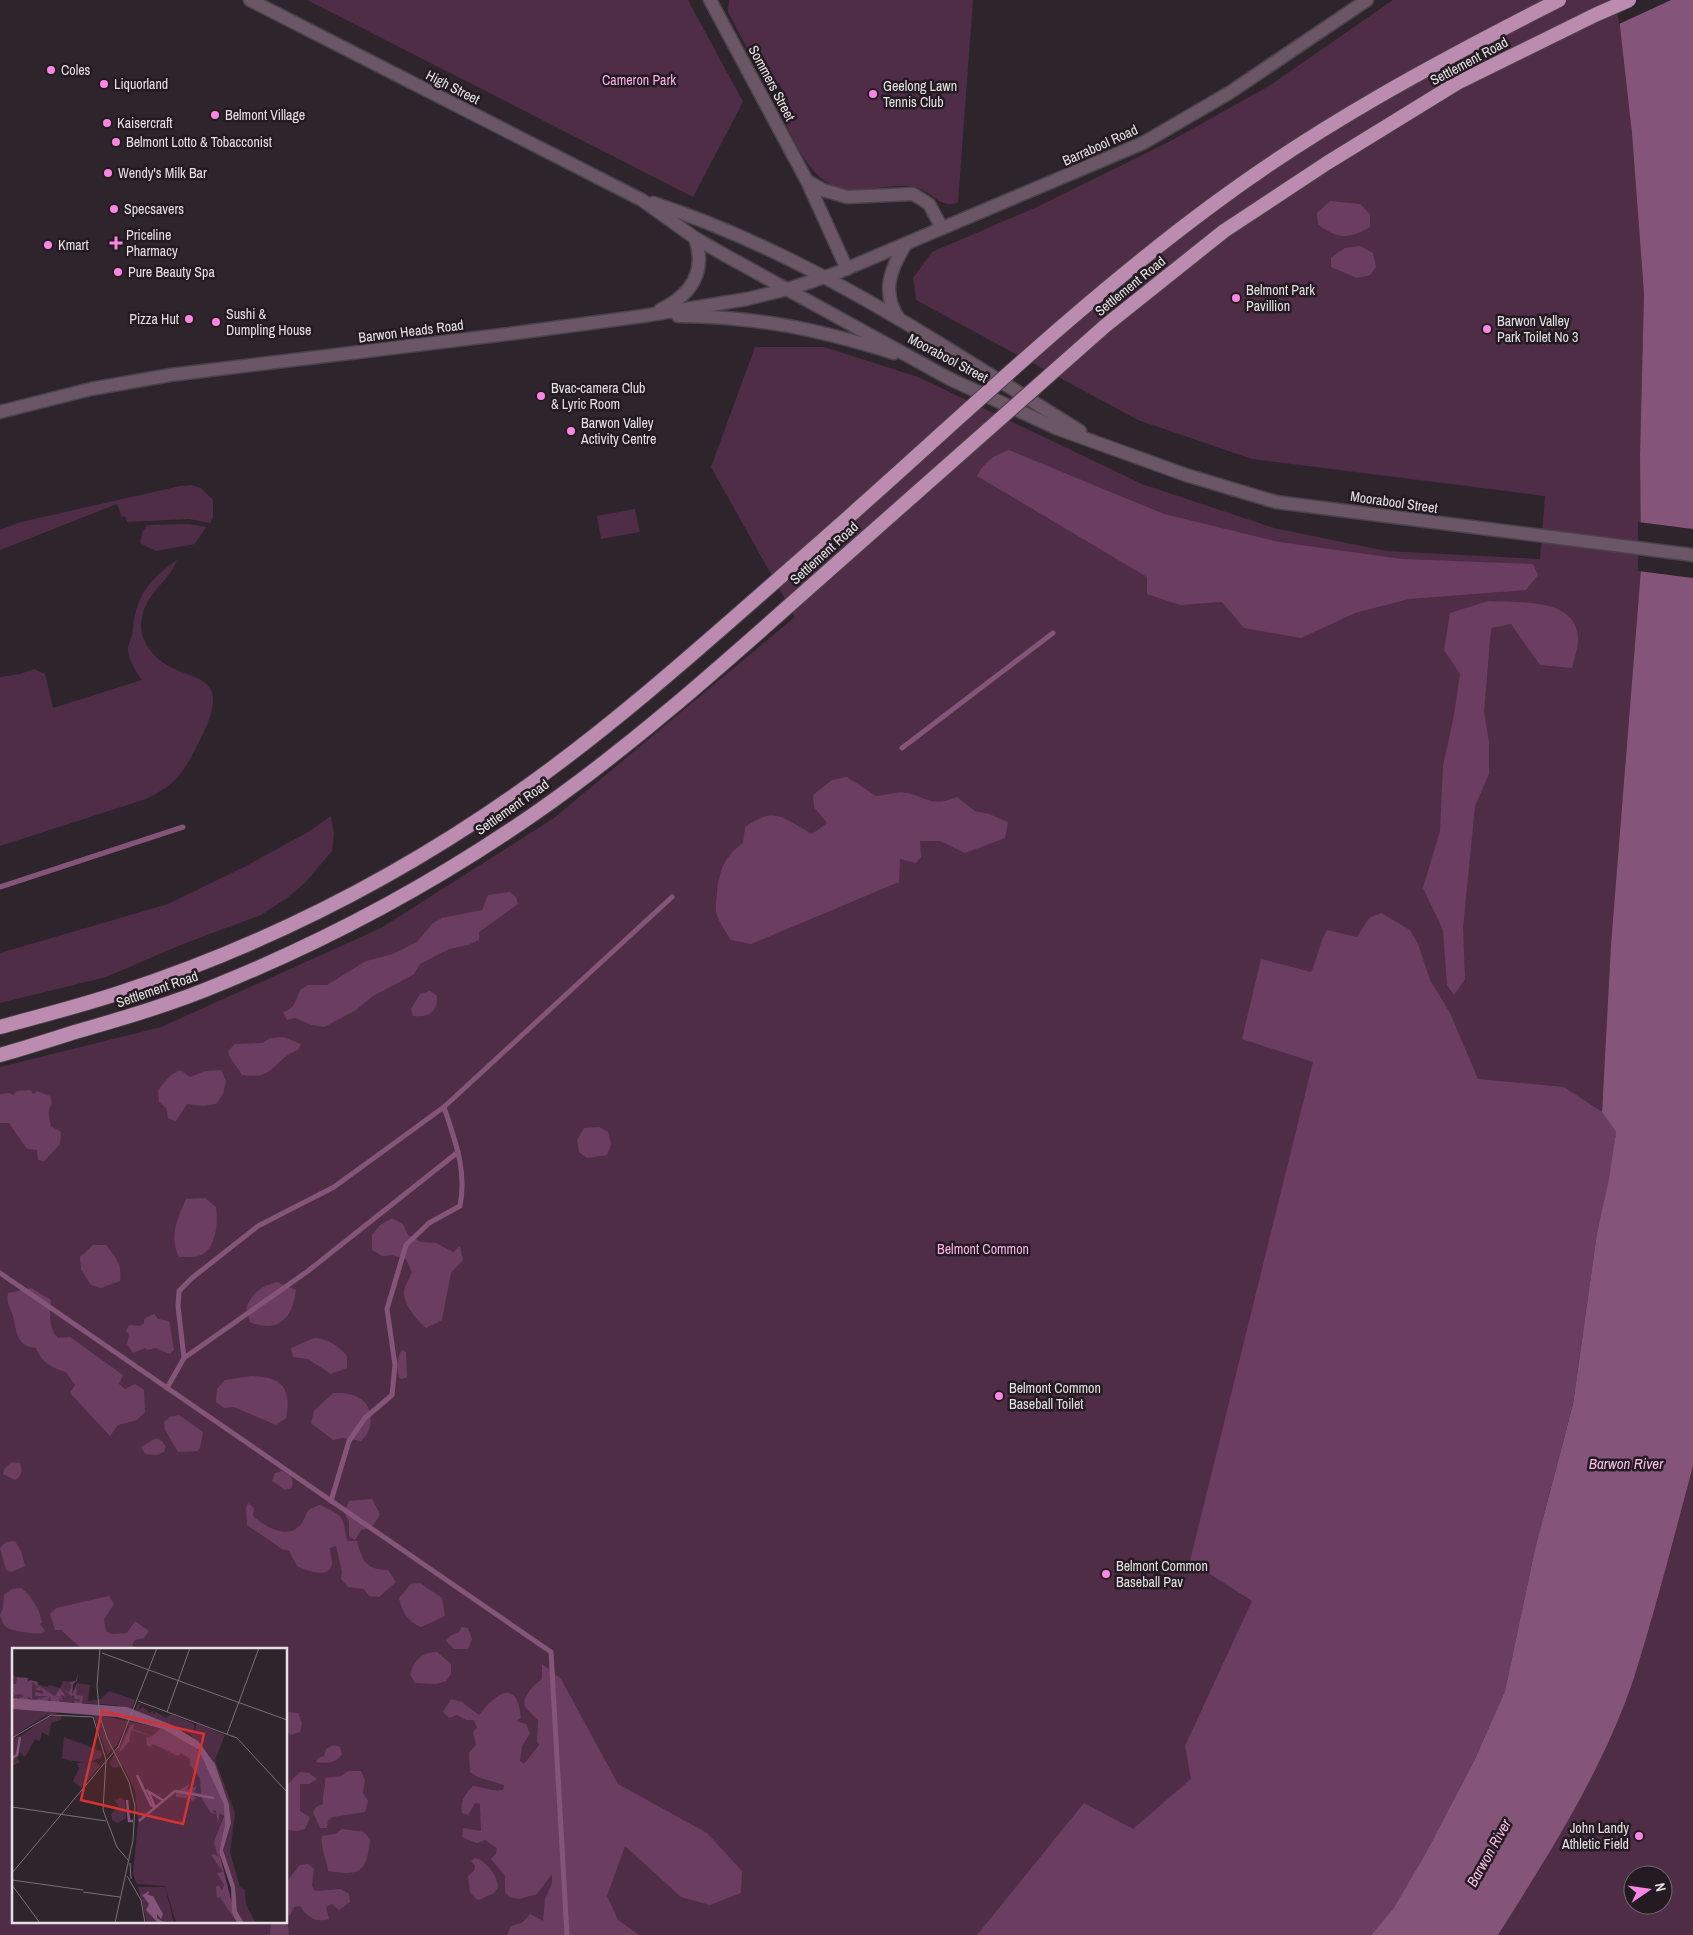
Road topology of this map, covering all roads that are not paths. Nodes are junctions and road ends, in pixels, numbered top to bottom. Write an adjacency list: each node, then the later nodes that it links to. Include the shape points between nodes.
1 (250, 0): 7 (street, High Street)
2 (710, 0): 6 (street, Sommers Street)
3 (1367, 0): 8 (street, Barrabool Road, via 1229,93 1165,131 1098,164)
4 (1558, 0): 20 (highway, Settlement Road, bridge, via 1446,57 1321,131 1211,205 1089,303 809,552 595,735 518,793 431,849 349,895 212,959 119,994)
5 (1629, 0): 21 (highway, Settlement Road, bridge, via 1458,83 1224,231 1106,326 705,678 612,755 534,813 446,871 359,920 220,984 119,1019)
6 (807, 181): 8 (street, via 823,190 848,197 913,194 929,204); 11 (street, Sommers Street)
7 (642, 200): 9 (street, High Street); 12 (street, High Street, via 691,216)
8 (942, 228): 10 (street, Barrabool Road)
9 (695, 238): 13 (street, High Street); 14 (street, via 700,263 696,278 670,305)
10 (906, 244): 11 (street, Barrabool Road); 15 (street, via 888,284 891,306)
11 (846, 269): 12 (street, Barrabool Road)
12 (824, 278): 13 (street, Barwon Heads Road); 15 (street, Moorabool Street)
13 (788, 289): 14 (street, Barwon Heads Road); 16 (street, Moorabool Street)
14 (643, 316): 16 (street, via 721,317 782,323 841,336); 17 (street, Barwon Heads Road, via 170,375 91,389)
15 (900, 319): 18 (street, Moorabool Street)
16 (919, 360): 18 (street, Moorabool Street, via 950,379 1056,428)
17 (2, 411)
18 (1099, 443): 19 (street, Moorabool Street, via 1276,502)
19 (1693, 555)
20 (0, 1027)
21 (0, 1054)

